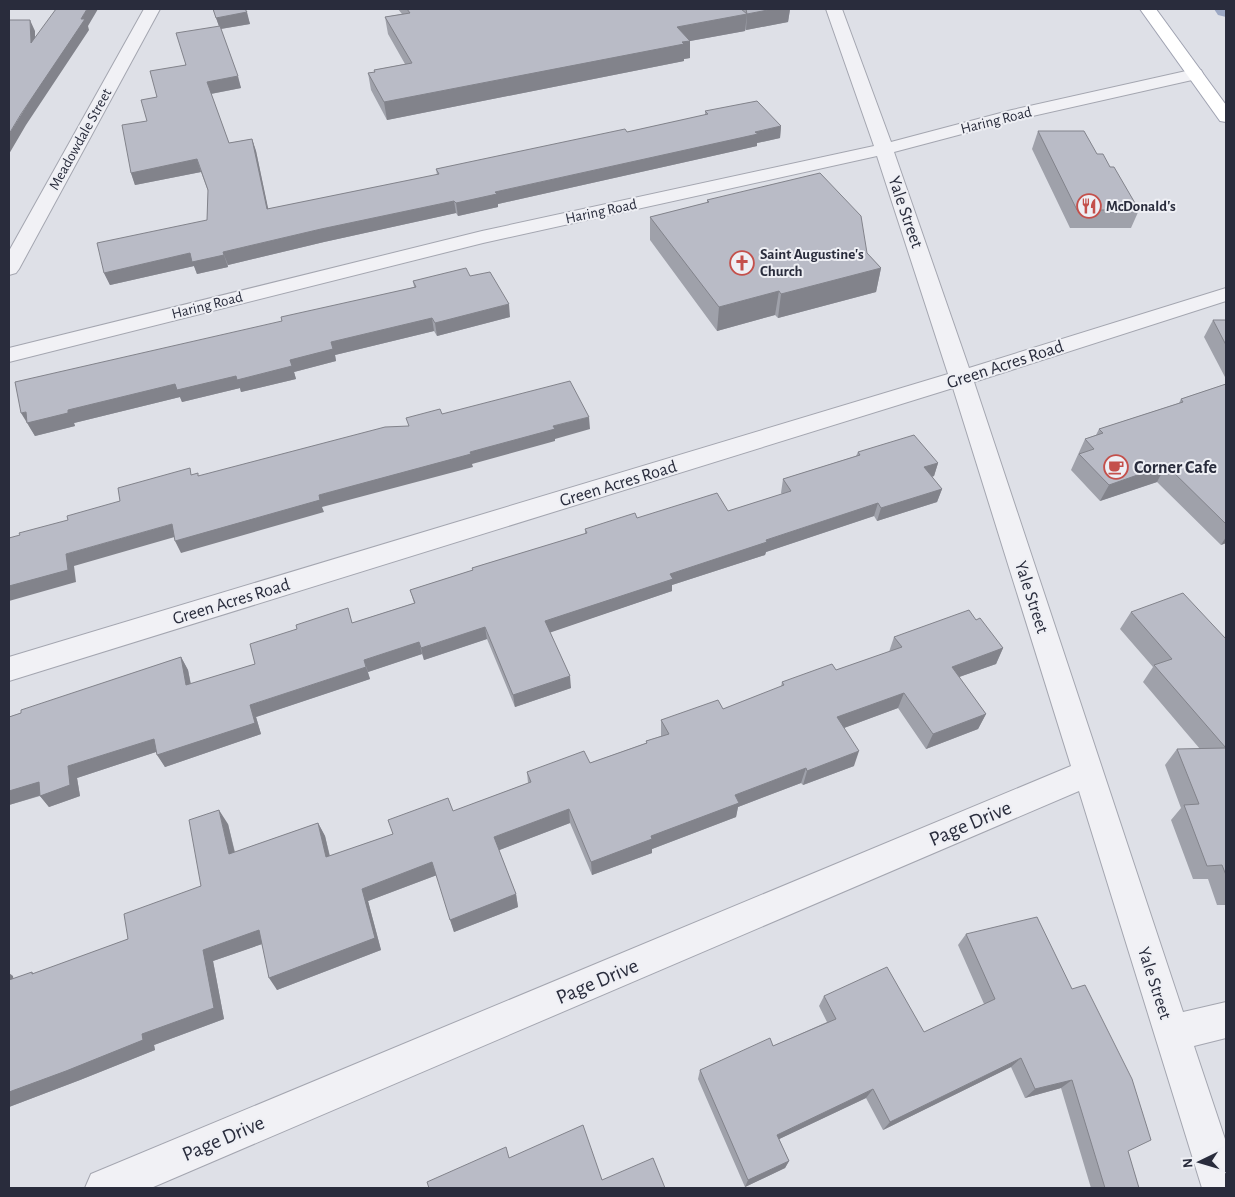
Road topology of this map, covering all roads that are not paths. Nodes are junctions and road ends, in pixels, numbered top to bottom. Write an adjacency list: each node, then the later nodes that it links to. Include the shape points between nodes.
1 (152, 9): 7 (street, Meadowdale Street)
2 (834, 9): 6 (street, Yale Street)
3 (1148, 9): 4 (main road)
4 (1195, 74): 5 (main road); 6 (street, Haring Road)
5 (1226, 117)
6 (884, 149): 9 (street, Haring Road, via 482,237); 10 (street, Yale Street)
7 (9, 269)
8 (1226, 294): 10 (street, Green Acres Road)
9 (9, 355)
10 (961, 378): 11 (street, Green Acres Road); 12 (street, Yale Street)
11 (9, 669)
12 (1088, 773): 14 (street, Yale Street); 15 (street, Page Drive)
13 (1226, 1020): 14 (street)
14 (1171, 1033): 16 (street, Yale Street)
15 (105, 1188)
16 (1222, 1188)

